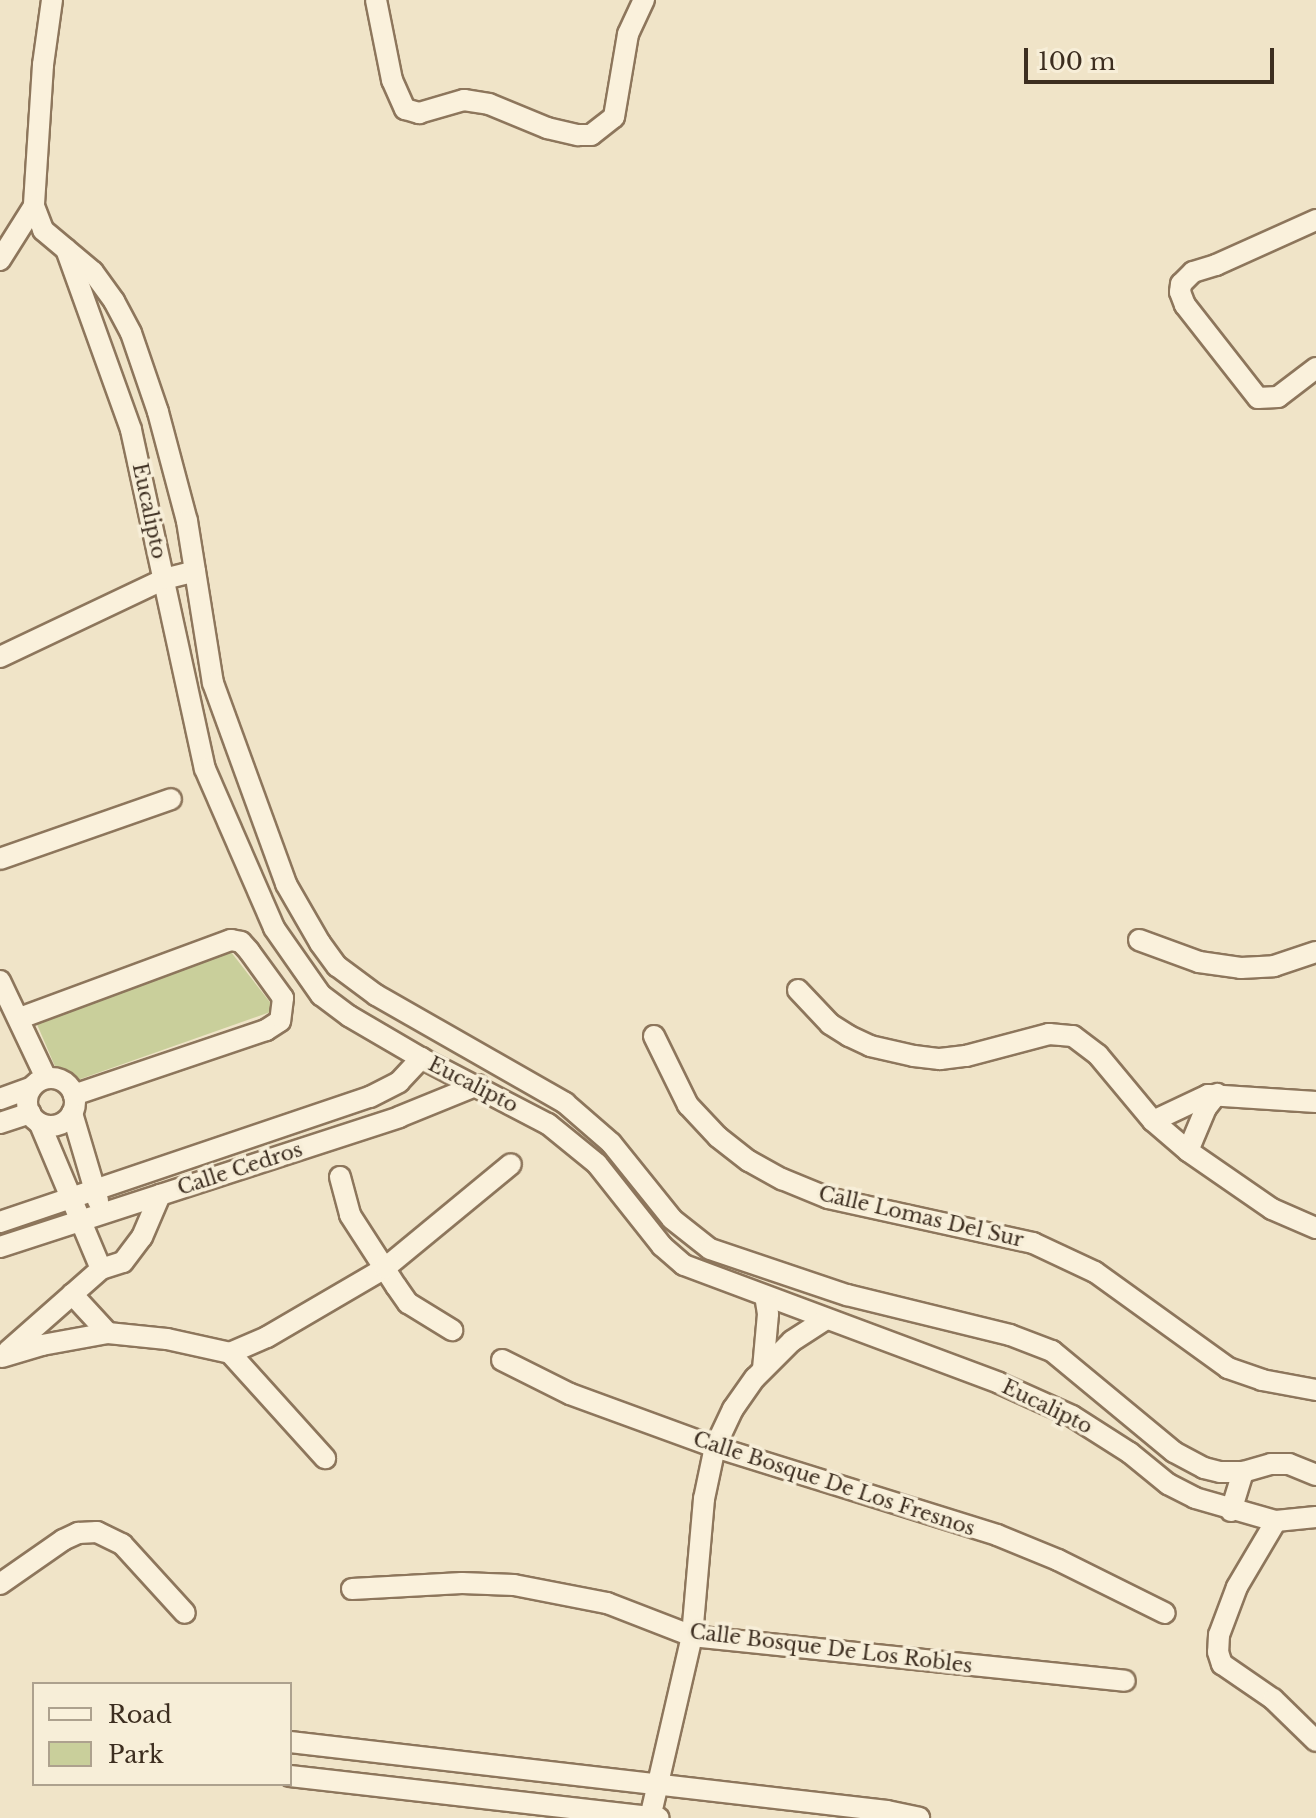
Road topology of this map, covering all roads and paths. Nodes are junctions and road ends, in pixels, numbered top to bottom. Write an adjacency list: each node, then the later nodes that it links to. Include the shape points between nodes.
1 (52, 0): 4 (street)
2 (644, 0): 3 (street, via 628,34 614,117 591,135 547,128 489,104 464,100 419,113 405,109 392,80)
3 (378, 1)
4 (34, 206): 6 (street, Eucalipto, via 43,230); 7 (street)
5 (1316, 220): 8 (street, via 1193,272 1180,292 1258,398 1278,397)
6 (66, 249): 9 (street, Eucalipto, via 102,284 131,333 158,412); 10 (street, Eucalipto, via 131,430)
7 (0, 260)
8 (1316, 368)
9 (195, 571): 10 (street); 13 (street, Eucalipto, via 213,683)
10 (164, 579): 11 (street); 14 (street, Eucalipto, via 205,769)
11 (0, 657)
12 (171, 799): 15 (street)
13 (262, 822): 14 (street); 59 (street, Eucalipto, via 286,884 337,966 376,995 565,1103 611,1143 694,1239 726,1257 789,1278 1027,1341 1065,1360 1174,1452 1204,1468)
14 (231, 831): 22 (street, Eucalipto, via 274,928 311,984 349,1016)
15 (0, 859)
16 (1139, 940): 17 (street, via 1199,962 1241,968 1274,966)
17 (1316, 952)
18 (0, 981): 20 (street)
19 (798, 990): 32 (street, via 849,1036 914,1056 966,1056 1049,1034 1073,1036 1098,1055)
20 (20, 1018): 23 (street); 29 (street, via 224,941 241,942 283,998 275,1025)
21 (654, 1036): 56 (street, Calle Lomas Del Sur, via 688,1105 718,1137 782,1179 828,1198 1033,1243 1095,1272 1228,1368)
22 (421, 1058): 24 (street, Eucalipto); 25 (street, Calle Cedros)
23 (38, 1083): 27 (street); 29 (street, via 58,1079); 31 (street, via 27,1097)
24 (478, 1085): 30 (street, Calle Cedros); 48 (street, Eucalipto, via 548,1124 597,1164 662,1246 684,1265)
25 (385, 1091): 30 (street); 37 (street, Calle Cedros)
26 (1217, 1094): 28 (street); 32 (street, via 1197,1098); 34 (street)
27 (0, 1099)
28 (1316, 1102)
29 (73, 1104): 31 (street, via 59,1125); 37 (street)
30 (399, 1117): 38 (street, Calle Cedros)
31 (35, 1118): 33 (street); 39 (street)
32 (1153, 1121): 34 (street)
33 (0, 1123)
34 (1188, 1151): 43 (street, via 1272,1209)
35 (511, 1164): 45 (street)
36 (340, 1177): 45 (street, via 350,1215)
37 (94, 1189): 39 (street, Calle Cedros); 40 (street)
38 (160, 1195): 40 (street, Calle Cedros); 46 (street, via 132,1251 123,1262)
39 (70, 1198): 41 (street, Calle Cedros); 42 (street)
40 (103, 1214): 42 (street, Calle Cedros)
41 (0, 1222)
42 (81, 1222): 44 (street, Calle Cedros); 46 (street)
43 (1316, 1228)
44 (0, 1247)
45 (385, 1268): 50 (street, via 408,1303); 52 (street)
46 (101, 1269): 47 (street)
47 (72, 1294): 51 (street); 53 (street)
48 (765, 1296): 49 (street, Eucalipto); 55 (street)
49 (826, 1319): 55 (street); 61 (street, Eucalipto, via 935,1356 1072,1416 1168,1484)
50 (452, 1330)
51 (108, 1333): 52 (street); 53 (street)
52 (230, 1353): 58 (street)
53 (1, 1358)
54 (502, 1360): 57 (street, Calle Bosque De Los Fresnos, via 570,1394)
55 (763, 1369): 57 (street, via 733,1409)
56 (1316, 1390)
57 (715, 1447): 67 (street, Calle Bosque De Los Fresnos, via 997,1535); 68 (street, via 704,1499)
58 (325, 1458)
59 (1243, 1472): 60 (street, Eucalipto, via 1289,1464); 61 (street)
60 (1316, 1475)
61 (1231, 1511): 63 (street, Eucalipto)
62 (1316, 1517): 63 (street, Eucalipto)
63 (1276, 1521): 70 (street, via 1237,1587 1218,1652 1222,1664 1273,1699)
64 (0, 1584): 66 (street, via 63,1540 97,1532 122,1544)
65 (352, 1589): 68 (street, Calle Bosque De Los Robles, via 514,1585 607,1603)
66 (185, 1613)
67 (1165, 1613)
68 (692, 1636): 69 (street, Calle Bosque De Los Robles); 73 (street)
69 (1125, 1681)
70 (1316, 1741)
71 (292, 1742): 73 (street)
72 (292, 1776): 74 (street)
73 (660, 1786): 74 (street); 76 (street)
74 (650, 1818): 75 (street)
75 (659, 1818)
76 (919, 1818)

